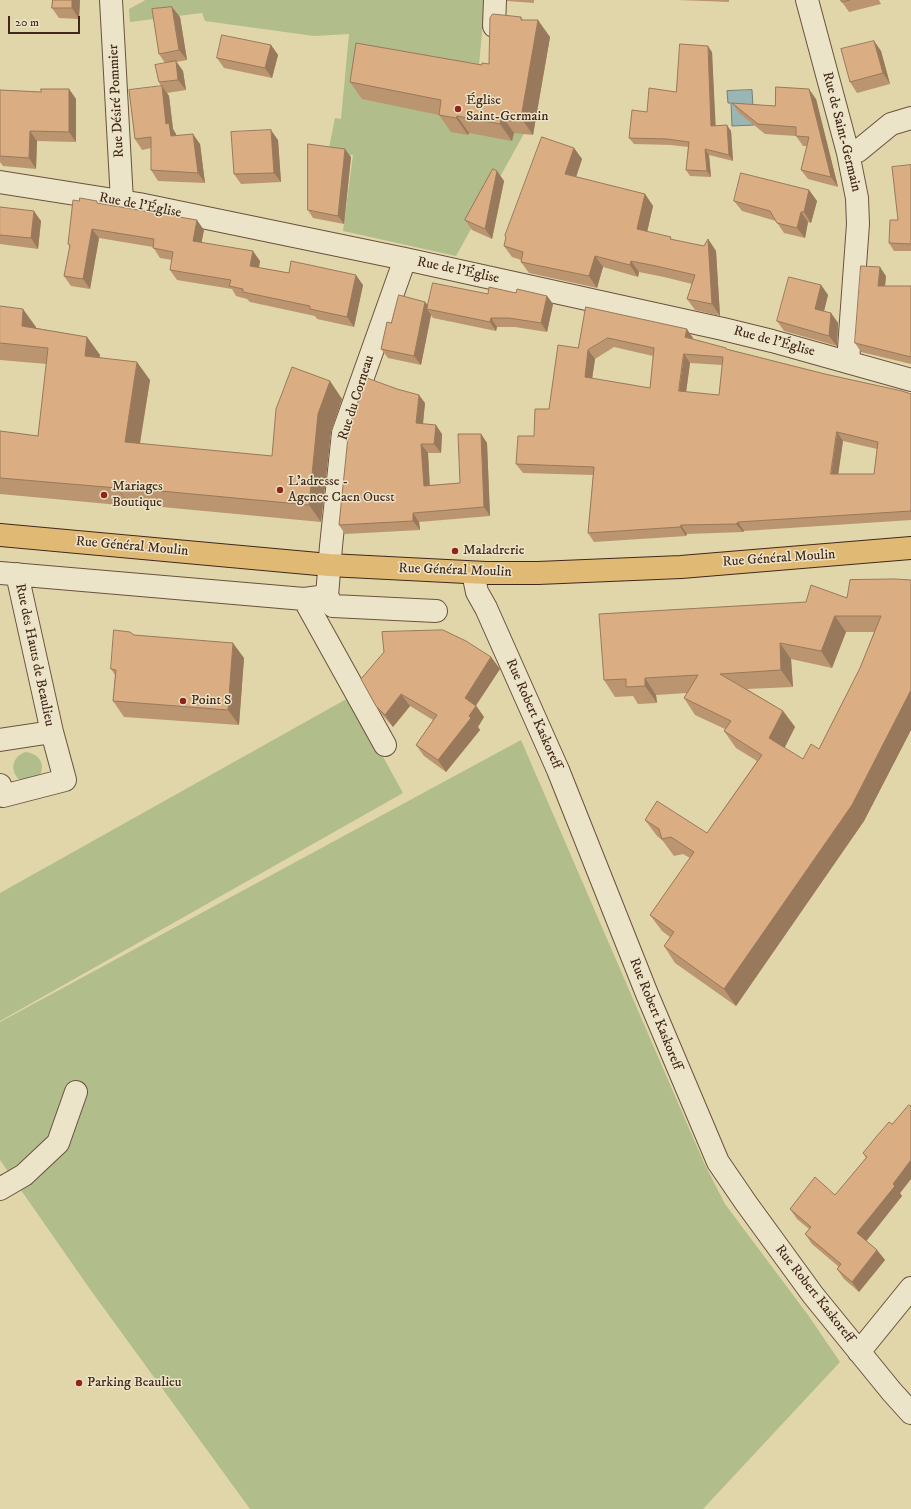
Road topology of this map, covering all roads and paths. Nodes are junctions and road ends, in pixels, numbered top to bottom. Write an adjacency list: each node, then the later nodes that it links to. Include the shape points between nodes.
1 (111, 0): 8 (street, Rue Désiré Pommier)
2 (495, 0): 4 (street)
3 (807, 0): 6 (street, Rue de Saint-Germain)
4 (494, 26)
5 (911, 118): 6 (street, via 891,124 858,151)
6 (848, 153): 10 (street, Rue de Saint-Germain, via 857,198 858,224)
7 (0, 182): 8 (street, Rue de l'Église)
8 (122, 201): 9 (street, Rue de l'Église)
9 (404, 259): 10 (street, Rue de l'Église, via 723,329); 14 (street, Rue du Corneau, via 343,433)
10 (848, 362): 11 (street, Rue de l'Église)
11 (911, 380)
12 (0, 535): 14 (main road, Rue Général Moulin)
13 (911, 548): 15 (main road, Rue Général Moulin, via 681,567 538,574)
14 (329, 565): 15 (main road, Rue Général Moulin); 17 (street, Rue du Corneau)
15 (473, 573): 27 (street, Rue Robert Kaskoreff, via 477,592 558,770 647,994 718,1162 813,1295)
16 (8, 574): 18 (street); 20 (street, Rue des Hauts de Beaulieu)
17 (327, 596): 18 (street); 19 (street, via 333,606)
18 (304, 599): 22 (street)
19 (436, 611)
20 (52, 732): 21 (street, Rue des Hauts de Beaulieu); 23 (street, via 65,780 3,796)
21 (0, 740)
22 (385, 745)
23 (0, 785)
24 (76, 1092): 25 (street, via 58,1143 24,1175)
25 (0, 1189)
26 (911, 1288): 27 (street)
27 (859, 1352): 28 (street, Rue Robert Kaskoreff)
28 (911, 1413)

